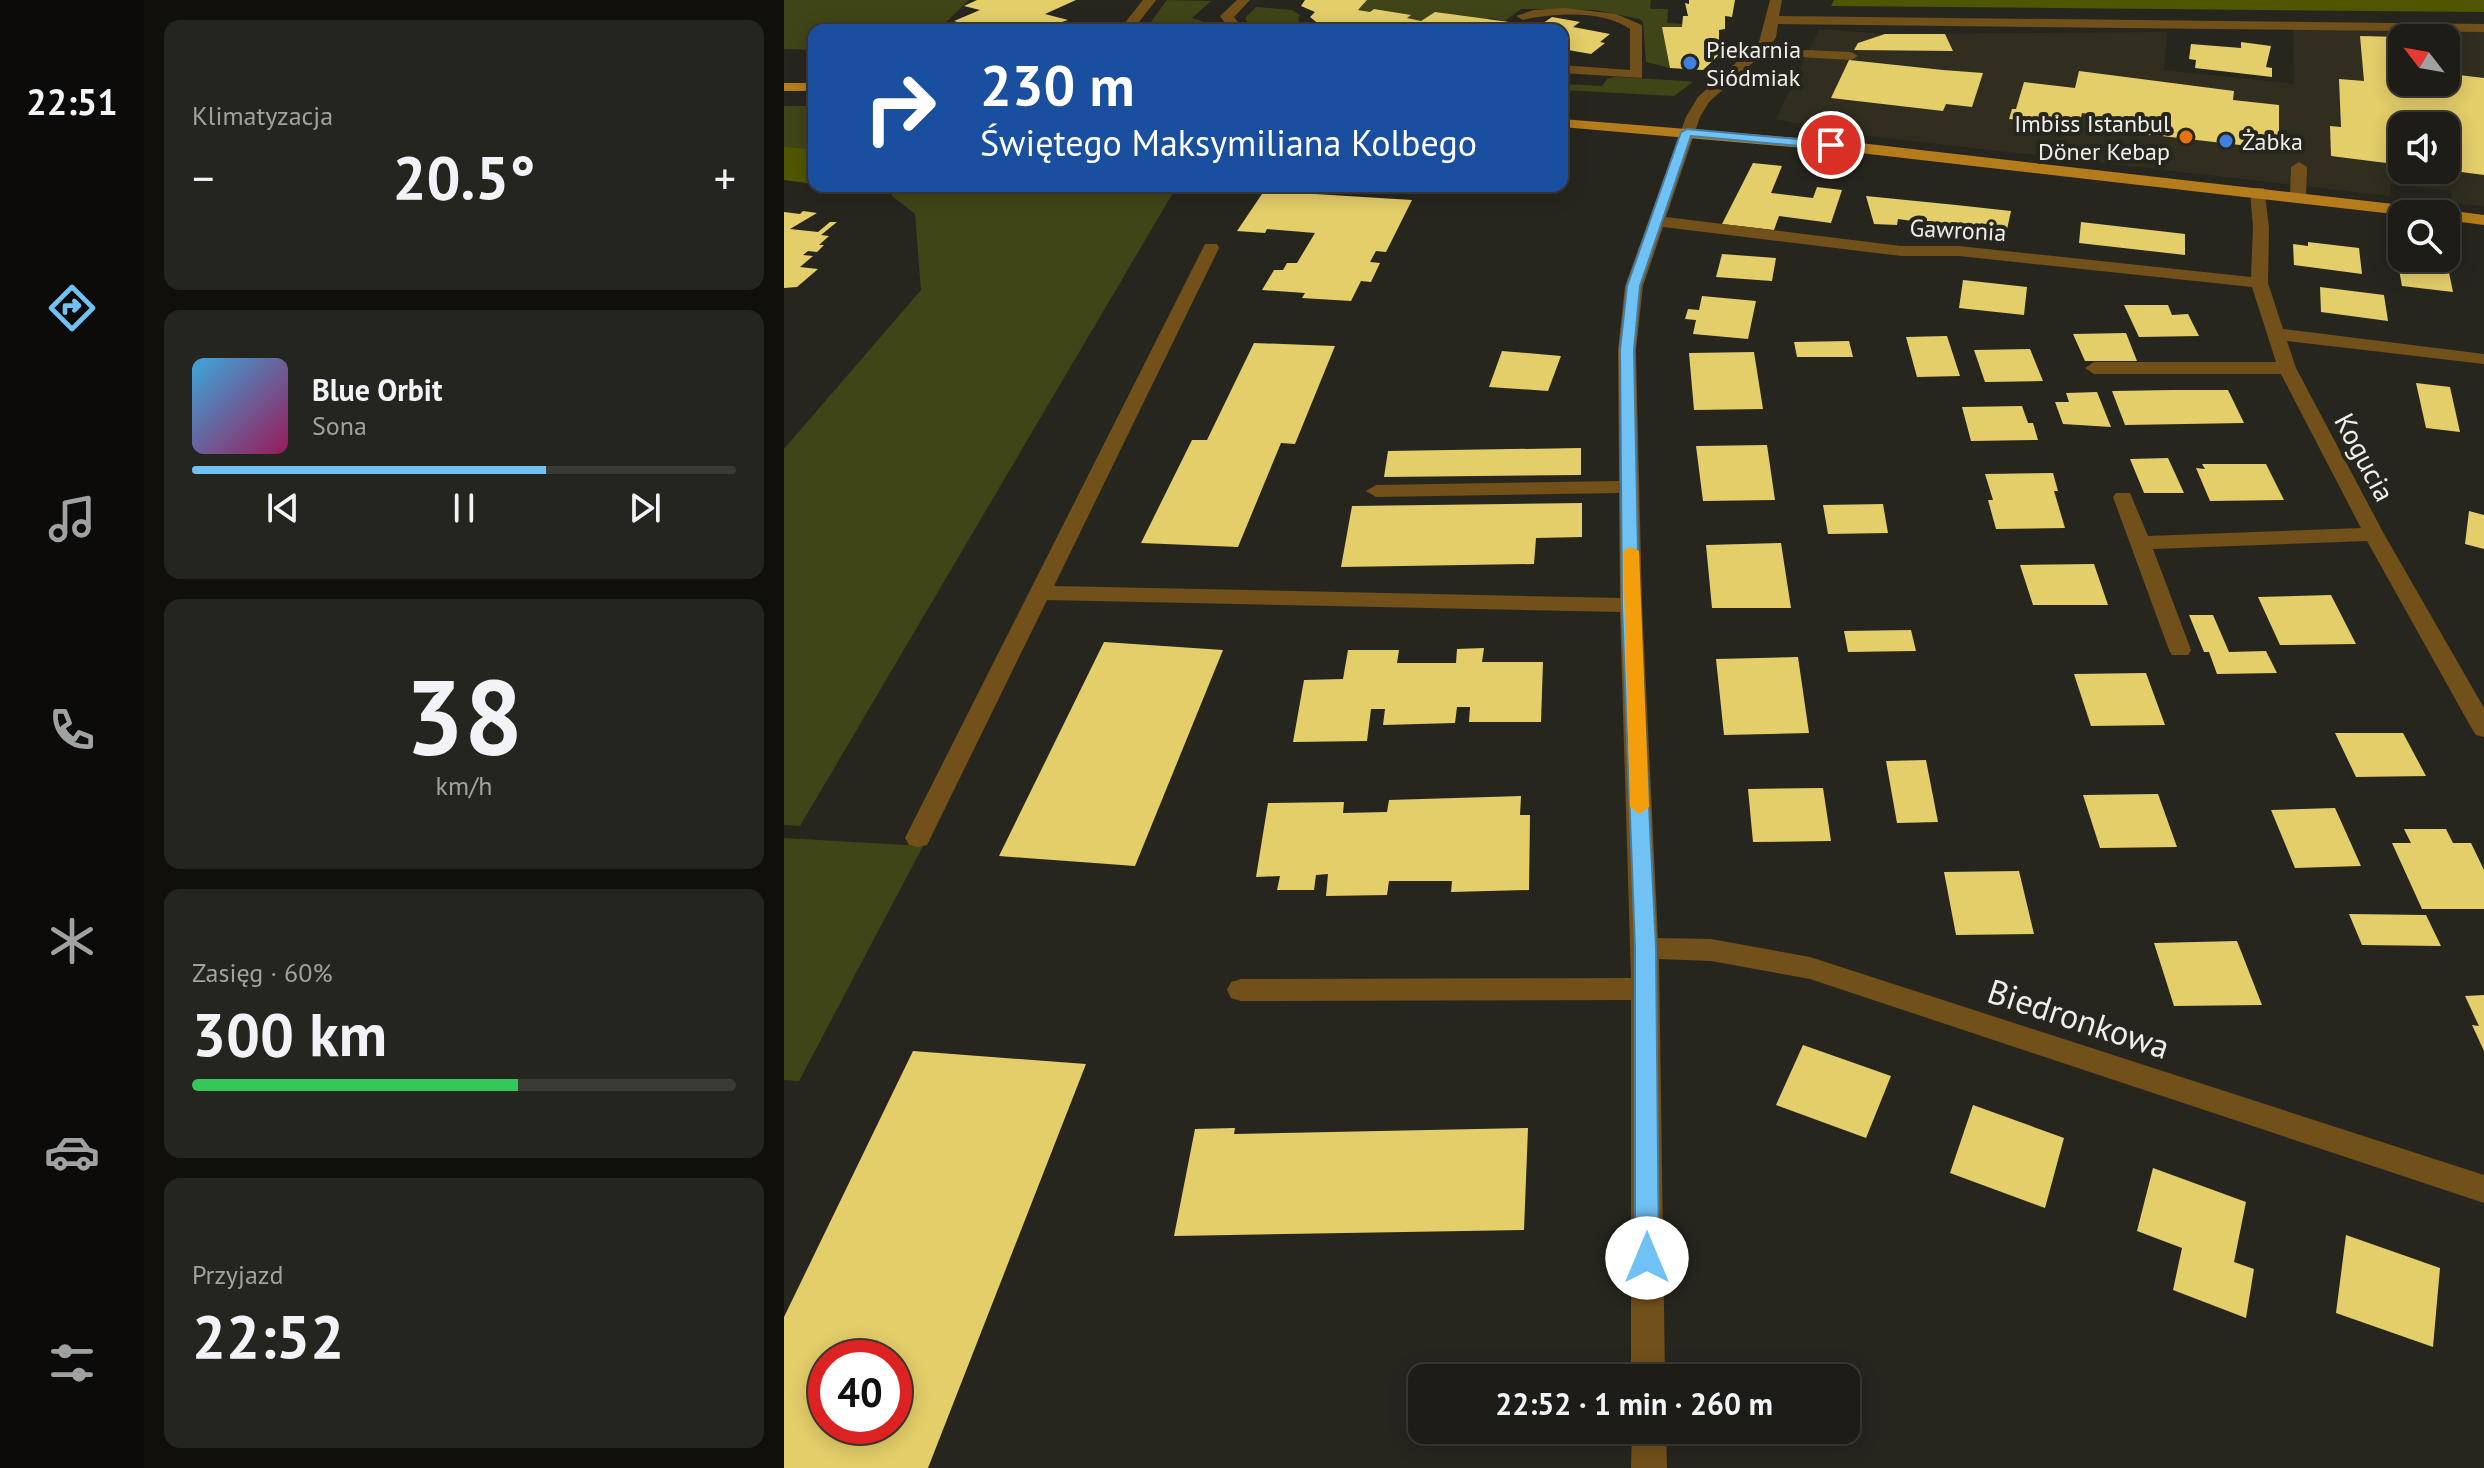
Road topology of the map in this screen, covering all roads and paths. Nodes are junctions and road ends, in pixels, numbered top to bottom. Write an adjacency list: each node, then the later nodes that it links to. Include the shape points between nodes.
1 (1150, 0): 6 (street)
2 (1244, 0): 7 (street, via 1227,16)
3 (1776, 0): 5 (street)
4 (1523, 16): 11 (street, via 1574,13 1637,28 1637,75)
5 (1773, 20): 8 (street); 15 (street, via 1764,45 1703,100)
6 (1131, 24)
7 (1233, 24)
8 (2484, 28)
9 (1805, 54): 10 (street)
10 (1851, 56)
11 (1568, 69)
12 (784, 87): 13 (main road)
13 (808, 87)
14 (1568, 123): 15 (main road)
15 (1687, 132): 17 (main road); 22 (street)
16 (2299, 167): 18 (street)
17 (2258, 191): 18 (main road); 24 (street, Kogucia)
18 (2298, 196): 19 (main road)
19 (2388, 208)
20 (2460, 217): 21 (main road)
21 (2484, 220)
22 (1655, 221): 24 (street, Gawronia, via 1901,251 1959,251); 29 (street, via 1634,286 1627,350)
23 (1211, 248): 34 (street)
24 (2259, 283): 25 (street, Kogucia)
25 (2277, 334): 26 (street); 28 (street, Kogucia)
26 (2484, 359)
27 (2094, 368): 28 (street)
28 (2287, 368): 32 (street, Kogucia)
29 (1631, 487): 30 (street); 35 (street)
30 (1376, 491)
31 (2123, 497): 33 (street)
32 (2374, 534): 33 (street); 37 (street, Kogucia)
33 (2143, 543): 36 (street)
34 (1039, 593): 35 (street); 38 (street)
35 (1631, 605): 39 (street)
36 (2180, 650)
37 (2484, 729)
38 (918, 838)
39 (1645, 948): 40 (street); 42 (street, Biedronkowa, via 1711,950 1810,968)
40 (1644, 989): 41 (street); 43 (street)
41 (1241, 990)
42 (2484, 1189)
43 (1648, 1364)
44 (1649, 1444): 45 (street)
45 (1649, 1468)

